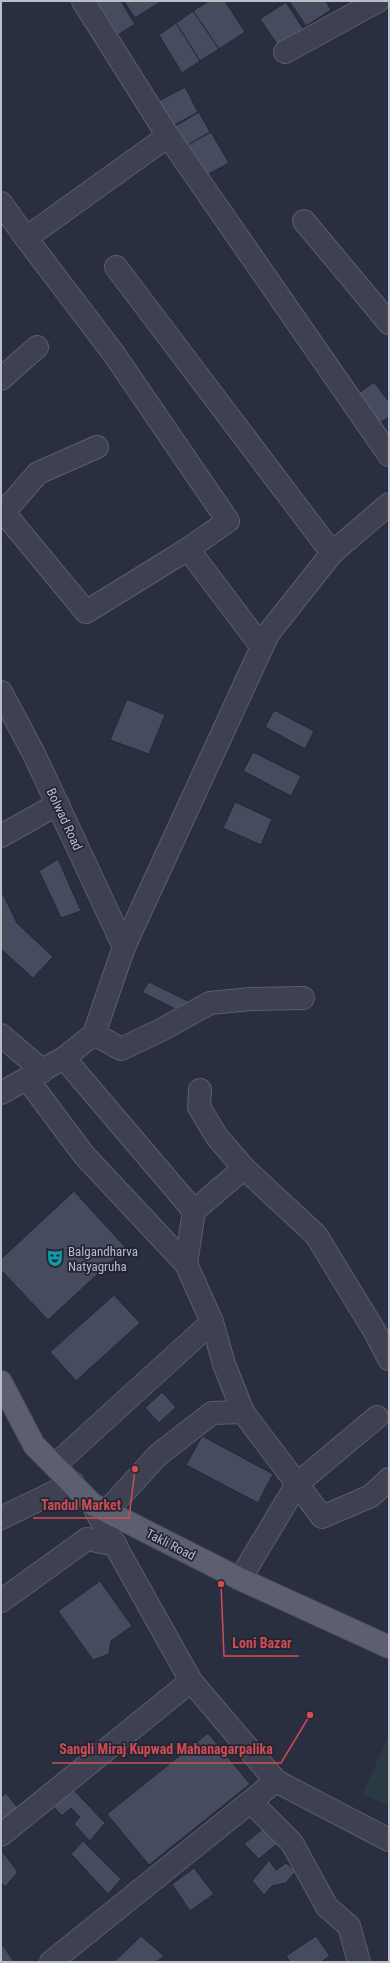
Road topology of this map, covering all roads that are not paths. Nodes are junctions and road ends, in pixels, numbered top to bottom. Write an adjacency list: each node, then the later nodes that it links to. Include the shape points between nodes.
1 (83, 1): 4 (street)
2 (378, 1): 3 (street)
3 (285, 52)
4 (168, 136): 7 (street); 13 (street)
5 (1, 203): 7 (street)
6 (304, 221): 9 (street)
7 (26, 238): 16 (street, via 114,354 228,521)
8 (116, 267): 17 (street)
9 (389, 323)
10 (37, 347): 11 (street)
11 (1, 379)
12 (97, 447): 15 (street, via 38,473)
13 (389, 455)
14 (389, 504): 17 (street)
15 (2, 510): 16 (street, via 86,612)
16 (188, 549): 18 (street)
17 (332, 554): 18 (street, via 268,634)
18 (262, 647): 22 (street)
19 (1, 692): 20 (street, Bolwad Road)
20 (58, 804): 21 (street); 22 (street, Bolwad Road)
21 (1, 836)
22 (124, 947): 24 (street)
23 (303, 998): 24 (street, via 210,1003 162,1030 120,1048)
24 (94, 1034): 26 (street)
25 (1, 1035): 27 (street)
26 (64, 1058): 27 (street); 31 (street)
27 (35, 1075): 29 (street); 32 (street, via 84,1155)
28 (200, 1090): 30 (street, via 199,1107 217,1137)
29 (1, 1094)
30 (244, 1168): 31 (street); 34 (street, via 316,1236)
31 (194, 1211): 32 (street)
32 (186, 1264): 33 (street)
33 (212, 1322): 36 (street, via 224,1364); 38 (street)
34 (389, 1359)
35 (1, 1382): 38 (main road, Takli Road, via 34,1444)
36 (243, 1412): 41 (street); 42 (street, via 212,1414 158,1455)
37 (377, 1417): 41 (street)
38 (55, 1465): 40 (main road, Takli Road)
39 (389, 1479): 41 (street, via 371,1496 322,1518)
40 (72, 1483): 42 (main road, Takli Road); 43 (street)
41 (297, 1484): 45 (street)
42 (99, 1507): 44 (street); 45 (main road, Takli Road)
43 (1, 1518)
44 (116, 1546): 46 (street, via 87,1540); 48 (street)
45 (240, 1579): 47 (main road, Takli Road)
46 (1, 1601)
47 (389, 1647)
48 (191, 1681): 49 (street); 51 (street)
49 (276, 1781): 50 (street); 52 (street)
50 (251, 1802): 53 (street); 54 (street, via 292,1842 327,1907 350,1926)
51 (1, 1835)
52 (389, 1840)
53 (51, 1962)
54 (359, 1962)

